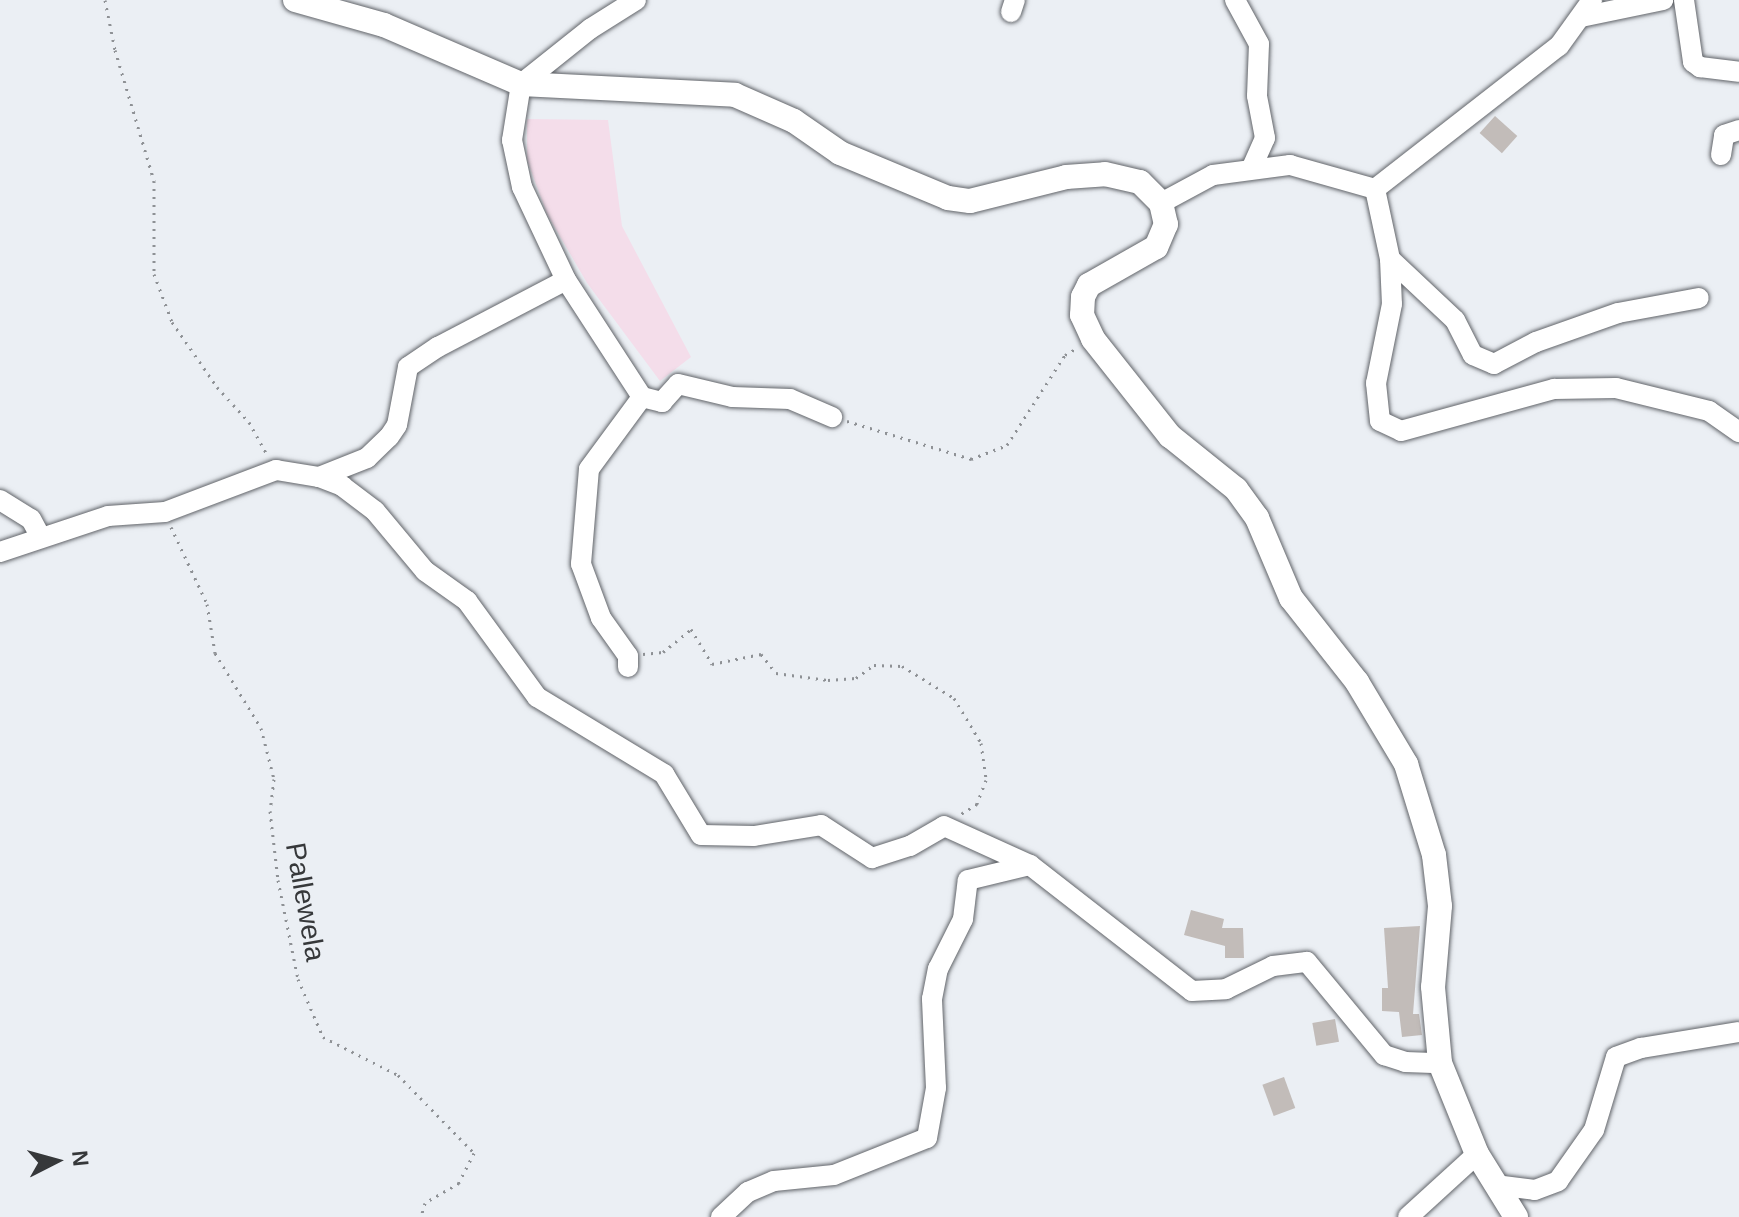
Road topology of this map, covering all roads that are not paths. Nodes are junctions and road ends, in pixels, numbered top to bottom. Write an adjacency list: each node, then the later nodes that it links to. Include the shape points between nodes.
1 (295, 0): 8 (main road, via 384,25)
2 (636, 0): 8 (street)
3 (1235, 0): 11 (street, via 1259,44 1257,96 1265,138)
4 (1663, 0): 6 (street)
5 (1684, 0): 7 (street, via 1693,62)
6 (1586, 8): 12 (street, via 1559,46)
7 (1739, 72)
8 (521, 84): 13 (main road, via 735,95 794,121 840,153 948,198 970,201 1066,177 1105,174 1140,182); 15 (street, via 512,140 522,187)
9 (1739, 130): 10 (street, via 1724,135)
10 (1721, 155)
11 (1252, 167): 12 (street, via 1290,165); 13 (street, via 1213,175)
12 (1375, 189): 14 (street)
13 (1161, 203): 27 (main road, via 1166,224 1156,247 1089,285 1082,315 1093,339 1170,436 1236,489 1250,508 1291,598 1357,682 1406,764 1434,855 1440,906 1433,987)
14 (1390, 259): 16 (street, via 1455,320 1473,355 1494,364 1536,342 1618,313); 19 (street, via 1392,304 1376,383 1380,421 1401,431 1554,389 1616,388 1709,411)
15 (566, 280): 17 (street); 20 (street, via 408,367 397,425 389,437 367,458)
16 (1699, 298)
17 (642, 397): 18 (street, via 662,402 678,384 732,397 790,399); 24 (street, via 589,469 581,564 601,618)
18 (832, 417)
19 (1739, 432)
20 (319, 477): 22 (street, via 276,470 165,512 108,516); 25 (street, via 342,486 375,511 425,571 467,601 537,697 664,774 701,835 754,836 821,825 872,858 910,846 944,826)
21 (0, 500): 22 (street, via 31,519)
22 (41, 538): 23 (street)
23 (0, 552)
24 (628, 661)
25 (1030, 865): 27 (street, via 1192,991 1226,989 1273,966 1307,962 1384,1055); 30 (street, via 968,880 963,919 938,969 932,999 936,1088 927,1138 834,1175 774,1181 748,1192)
26 (1739, 1032): 29 (street, via 1616,1057 1594,1130 1558,1181 1535,1190)
27 (1440, 1063): 28 (main road)
28 (1477, 1154): 29 (main road); 31 (street)
29 (1495, 1185): 32 (main road)
30 (721, 1217)
31 (1408, 1217)
32 (1516, 1217)

